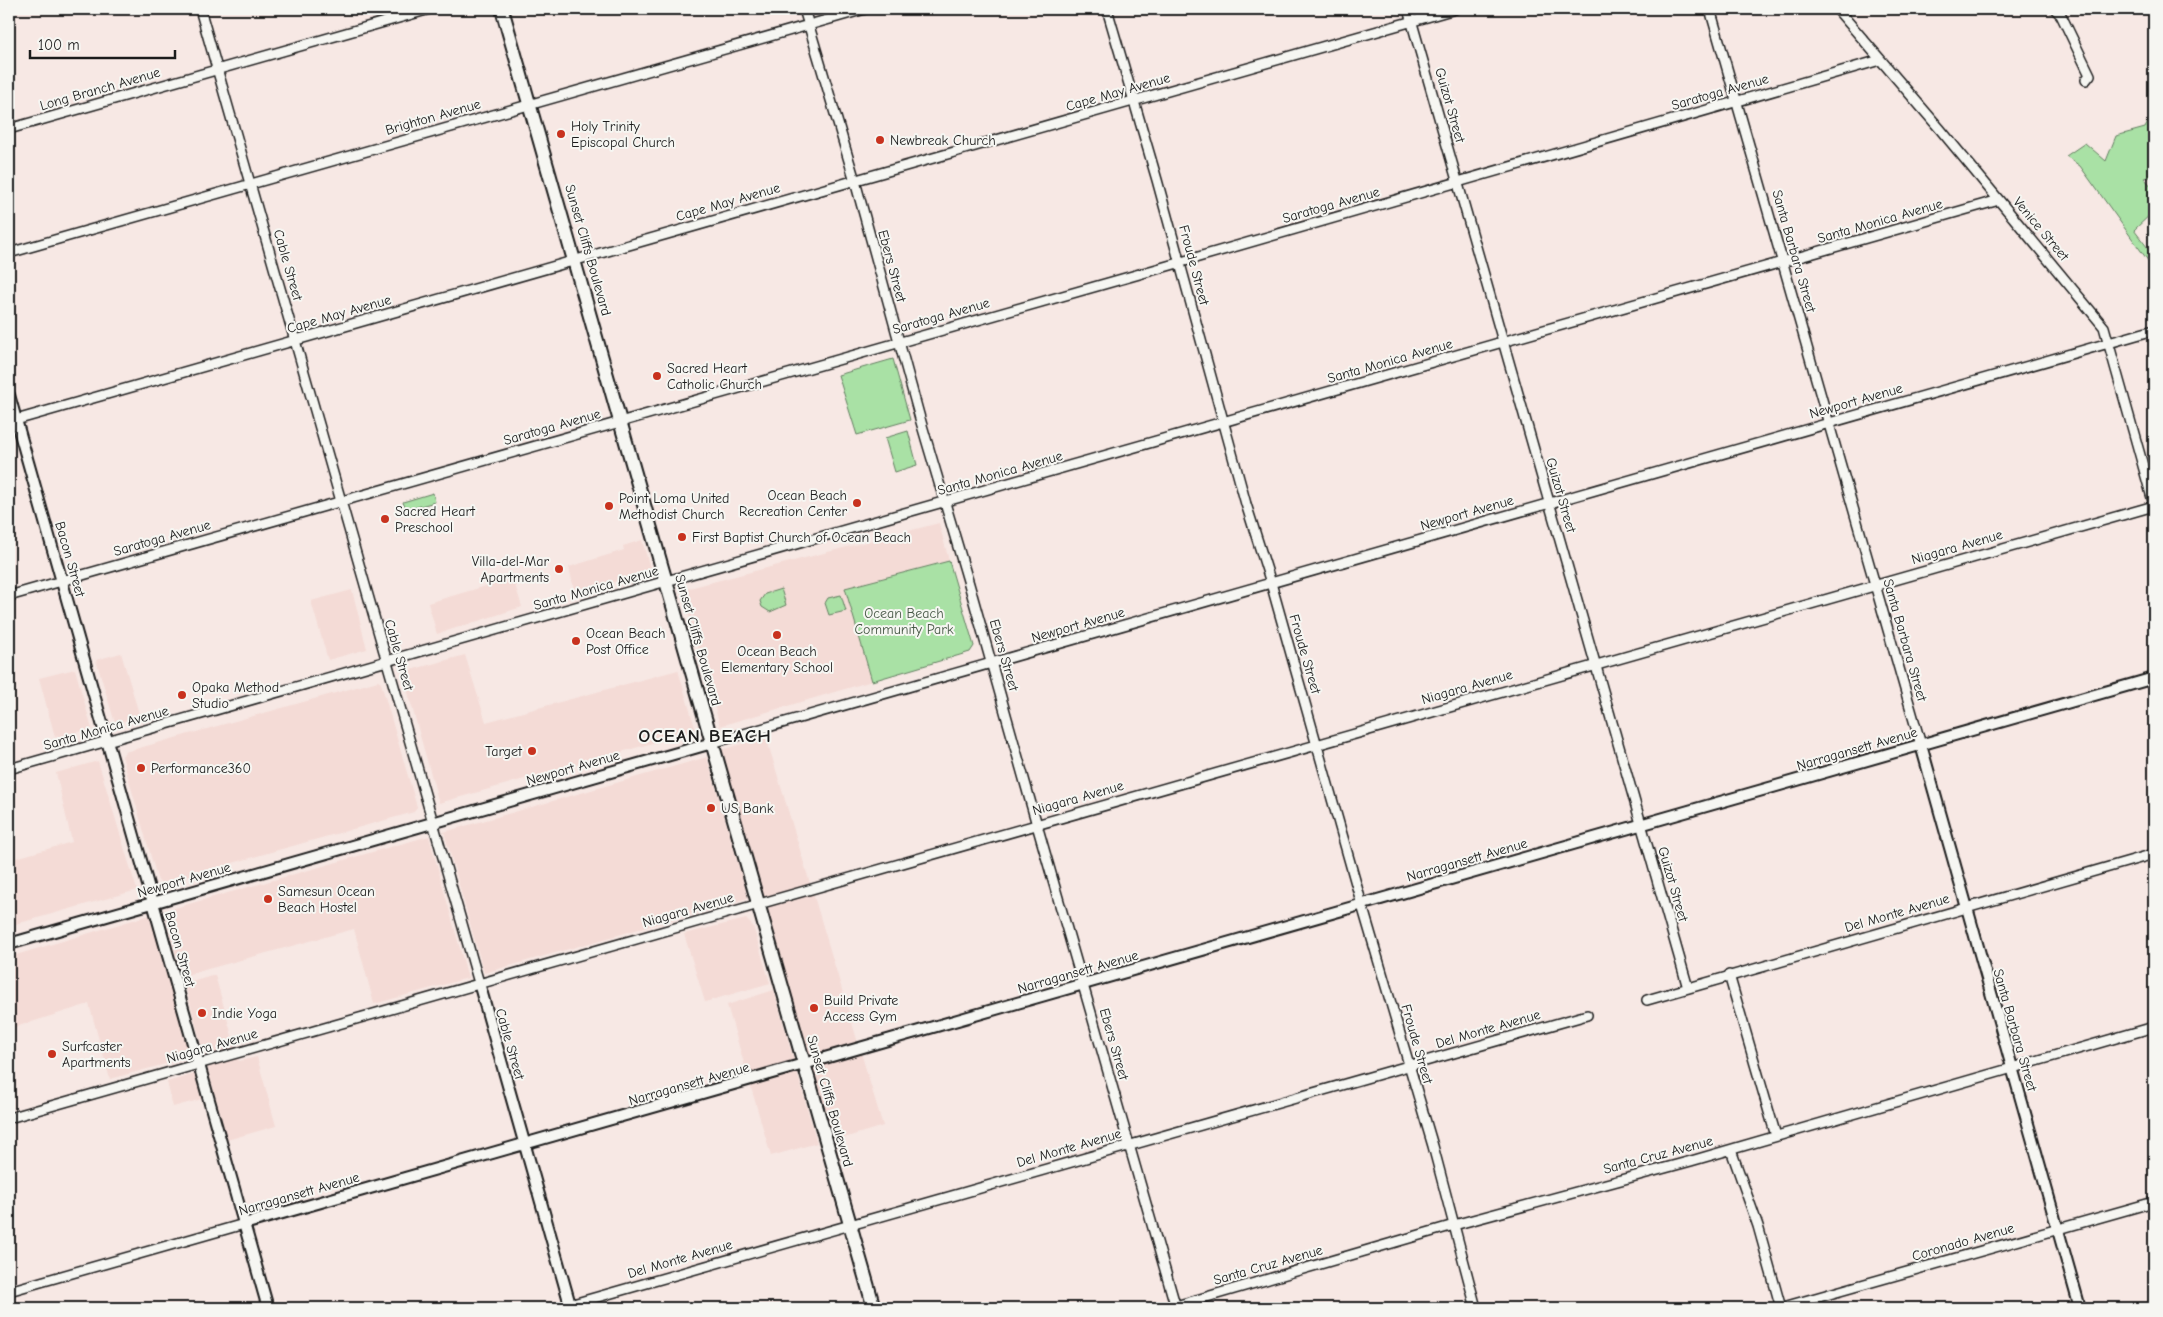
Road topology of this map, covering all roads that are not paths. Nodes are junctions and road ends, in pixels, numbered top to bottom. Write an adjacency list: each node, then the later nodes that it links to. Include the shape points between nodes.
1 (200, 9): 15 (street, Cable Street)
2 (430, 9): 15 (street, Long Branch Avenue)
3 (502, 9): 19 (main road, Sunset Cliffs Boulevard)
4 (804, 9): 13 (street, Ebers Street)
5 (865, 9): 13 (street, Brighton Avenue)
6 (1106, 9): 18 (street, Froude Street)
7 (1408, 9): 12 (street, Guizot Street)
8 (1455, 9): 12 (street, Cape May Avenue)
9 (1710, 9): 17 (street, Santa Barbara Street)
10 (1836, 9): 14 (street, Venice Street)
11 (2055, 9): 16 (street, via 2090,75)
12 (1412, 22): 18 (street, Cape May Avenue); 22 (street, Guizot Street)
13 (809, 24): 19 (street, Brighton Avenue); 21 (street, Ebers Street)
14 (1880, 60): 17 (street, Saratoga Avenue); 24 (street, Venice Street)
15 (217, 70): 20 (street, Long Branch Avenue); 23 (street, Cable Street)
16 (2086, 80)
17 (1738, 101): 22 (street, Saratoga Avenue); 28 (street, Santa Barbara Street)
18 (1134, 102): 21 (street, Cape May Avenue); 27 (street, Froude Street)
19 (530, 104): 23 (street, Brighton Avenue); 26 (main road, Sunset Cliffs Boulevard)
20 (9, 129)
21 (855, 181): 26 (street, Cape May Avenue); 31 (street, Ebers Street)
22 (1457, 183): 27 (street, Saratoga Avenue); 32 (street, Guizot Street)
23 (250, 184): 25 (street, Brighton Avenue); 30 (street, Cable Street)
24 (1998, 200): 28 (street, Santa Monica Avenue); 33 (street, Venice Street, via 2096,316 2104,327)
25 (9, 253)
26 (575, 260): 30 (street, Cape May Avenue); 36 (main road, Sunset Cliffs Boulevard)
27 (1178, 263): 31 (street, Saratoga Avenue); 37 (street, Froude Street)
28 (1784, 263): 32 (street, Santa Monica Avenue); 38 (street, Santa Barbara Street)
29 (2154, 330): 33 (street, Newport Avenue)
30 (296, 341): 35 (street, Cape May Avenue); 39 (street, Cable Street)
31 (898, 342): 36 (street, Saratoga Avenue); 40 (street, Ebers Street)
32 (1504, 343): 37 (street, Santa Monica Avenue); 41 (street, Guizot Street)
33 (2108, 344): 38 (street, Newport Avenue); 42 (street, Venice Street)
34 (9, 395): 35 (street, Bacon Street)
35 (12, 421): 43 (street, Bacon Street)
36 (621, 422): 39 (street, Saratoga Avenue); 44 (main road, Sunset Cliffs Boulevard)
37 (1224, 423): 40 (street, Santa Monica Avenue); 45 (street, Froude Street)
38 (1828, 423): 41 (street, Newport Avenue); 46 (street, Santa Barbara Street)
39 (341, 501): 43 (street, Saratoga Avenue); 48 (street, Cable Street)
40 (945, 502): 44 (street, Santa Monica Avenue); 49 (street, Ebers Street)
41 (1550, 504): 45 (street, Newport Avenue); 50 (street, Guizot Street)
42 (2154, 505): 46 (street, Niagara Avenue)
43 (62, 581): 47 (street, Saratoga Avenue); 52 (street, Bacon Street)
44 (666, 582): 48 (street, Santa Monica Avenue); 53 (main road, Sunset Cliffs Boulevard)
45 (1271, 583): 49 (street, Newport Avenue); 54 (street, Froude Street)
46 (1874, 584): 50 (street, Niagara Avenue); 55 (street, Santa Barbara Street)
47 (9, 596)
48 (386, 662): 52 (street, Santa Monica Avenue); 57 (street, Cable Street)
49 (992, 664): 53 (street, Newport Avenue); 59 (street, Ebers Street)
50 (1596, 665): 54 (street, Niagara Avenue); 58 (street, Guizot Street)
51 (2154, 678): 55 (street, Narragansett Avenue)
52 (107, 742): 56 (street, Santa Monica Avenue); 61 (street, Bacon Street)
53 (712, 743): 57 (street, Newport Avenue); 62 (main road, Sunset Cliffs Boulevard)
54 (1317, 743): 59 (street, Niagara Avenue); 63 (street, Froude Street)
55 (1921, 745): 58 (street, Narragansett Avenue); 64 (street, Santa Barbara Street)
56 (9, 769)
57 (433, 822): 61 (street, Newport Avenue); 67 (street, Cable Street)
58 (1642, 824): 63 (street, Narragansett Avenue); 69 (street, Guizot Street)
59 (1036, 825): 62 (street, Niagara Avenue); 68 (street, Ebers Street)
60 (2154, 854): 64 (street, Del Monte Avenue)
61 (153, 903): 65 (street, Newport Avenue); 73 (street, Bacon Street)
62 (758, 904): 67 (street, Niagara Avenue); 74 (main road, Sunset Cliffs Boulevard)
63 (1362, 905): 68 (street, Narragansett Avenue); 75 (street, Froude Street)
64 (1967, 907): 66 (street, Del Monte Avenue); 76 (street, Santa Barbara Street)
65 (9, 944)
66 (1729, 975): 69 (street, Del Monte Avenue); 78 (street)
67 (479, 984): 73 (street, Niagara Avenue); 79 (street, Cable Street)
68 (1083, 985): 74 (street, Narragansett Avenue); 80 (street, Ebers Street)
69 (1688, 988): 70 (street, Del Monte Avenue)
70 (1648, 1000)
71 (1587, 1015): 75 (street, Del Monte Avenue)
72 (2154, 1027): 76 (street, Santa Cruz Avenue)
73 (198, 1064): 77 (street, Niagara Avenue); 83 (street, Bacon Street)
74 (804, 1065): 79 (street, Narragansett Avenue); 85 (main road, Sunset Cliffs Boulevard)
75 (1408, 1067): 80 (street, Del Monte Avenue); 84 (street, Froude Street)
76 (2012, 1068): 78 (street, Santa Cruz Avenue); 86 (street, Santa Barbara Street)
77 (9, 1118)
78 (1776, 1136): 81 (street, Santa Cruz Avenue)
79 (524, 1144): 83 (street, Narragansett Avenue); 88 (street, Cable Street)
80 (1129, 1146): 85 (street, Del Monte Avenue); 92 (street, Ebers Street)
81 (1731, 1150): 84 (street, Santa Cruz Avenue); 94 (street, via 1758,1226)
82 (2154, 1202): 86 (street, Coronado Avenue)
83 (244, 1224): 87 (street, Narragansett Avenue); 89 (street, Bacon Street)
84 (1454, 1224): 92 (street, Santa Cruz Avenue); 93 (street, Froude Street)
85 (850, 1225): 88 (street, Del Monte Avenue); 91 (main road, Sunset Cliffs Boulevard)
86 (2058, 1229): 94 (street, Coronado Avenue); 95 (street, Santa Barbara Street)
87 (9, 1291)
88 (570, 1307): 90 (street, Del Monte Avenue)
89 (268, 1308)
90 (560, 1308)
91 (874, 1308)
92 (1174, 1308)
93 (1476, 1308)
94 (1780, 1308)
95 (2080, 1308)

